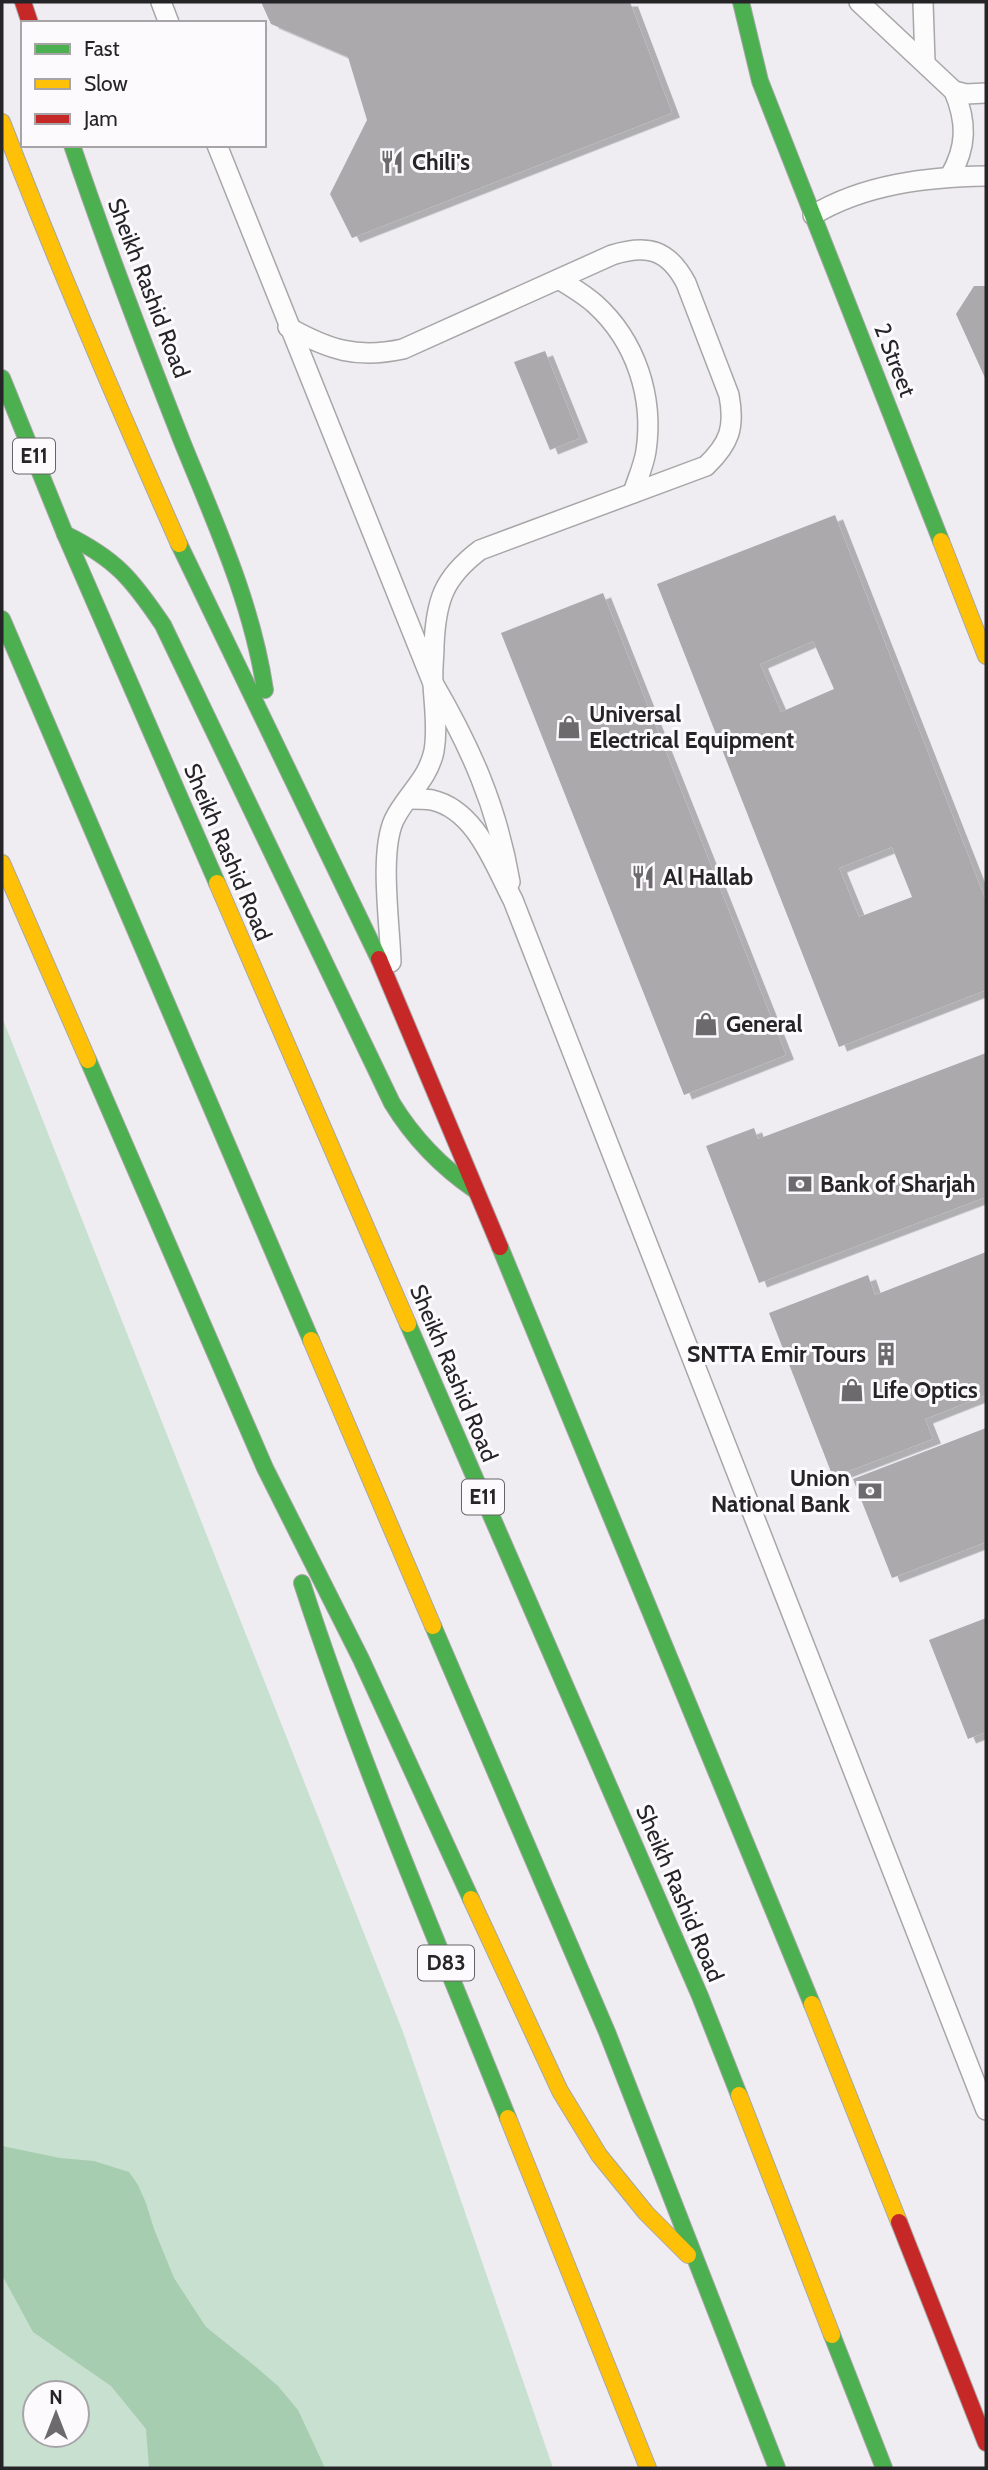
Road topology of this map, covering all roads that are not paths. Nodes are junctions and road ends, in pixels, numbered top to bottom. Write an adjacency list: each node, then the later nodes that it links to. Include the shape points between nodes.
1 (23, 2): 6 (main road)
2 (161, 2): 7 (lane)
3 (741, 2): 10 (main road, 2 Street)
4 (859, 2): 9 (lane)
5 (923, 2): 9 (lane)
6 (29, 21)
7 (168, 21)
8 (730, 32): 10 (main road, 2 Street)
9 (925, 62): 11 (lane)
10 (760, 81): 18 (main road, 2 Street)
11 (954, 91): 12 (lane); 16 (lane, via 965,125 959,161)
12 (986, 93)
13 (2, 122): 27 (main road, via 115,400)
14 (73, 147): 27 (main road, Sheikh Rashid Road, via 242,590 262,662)
15 (217, 147): 20 (lane)
16 (950, 176): 17 (lane); 18 (lane, via 886,187 833,203)
17 (986, 176)
18 (813, 215): 25 (main road, 2 Street)
19 (559, 279): 20 (lane, via 403,349 368,354 332,349); 22 (lane, via 594,303 622,334 640,371 649,412 646,453); 22 (lane, via 629,250 647,249 664,255 686,283 729,395 733,414 730,434 720,452 706,466)
20 (288, 327): 26 (lane)
21 (2, 378): 23 (main road, Sheikh Rashid Road / E11)
22 (633, 493): 26 (lane, via 499,541 463,563 440,598)
23 (65, 534): 32 (main road, via 99,552 124,573 163,625 392,1103 427,1154); 39 (main road, Sheikh Rashid Road / E11, via 700,1996)
24 (2, 619): 35 (main road, via 602,2019)
25 (986, 656)
26 (432, 681): 28 (lane, via 437,730 433,755); 30 (lane, via 485,786 503,843)
27 (268, 726): 31 (main road)
28 (410, 799): 30 (lane, via 432,800 453,809 470,824); 31 (lane, via 395,818 387,854)
29 (2, 863): 33 (main road)
30 (513, 900): 34 (lane)
31 (393, 986): 32 (main road)
32 (475, 1191): 36 (main road, via 777,1914)
33 (265, 1468): 35 (main road, via 361,1659 560,2091 607,2164 646,2213); 37 (main road, D83, via 362,1751)
34 (986, 2110)
35 (699, 2266): 38 (main road)
36 (986, 2443)
37 (646, 2461)
38 (777, 2468)
39 (884, 2468)

